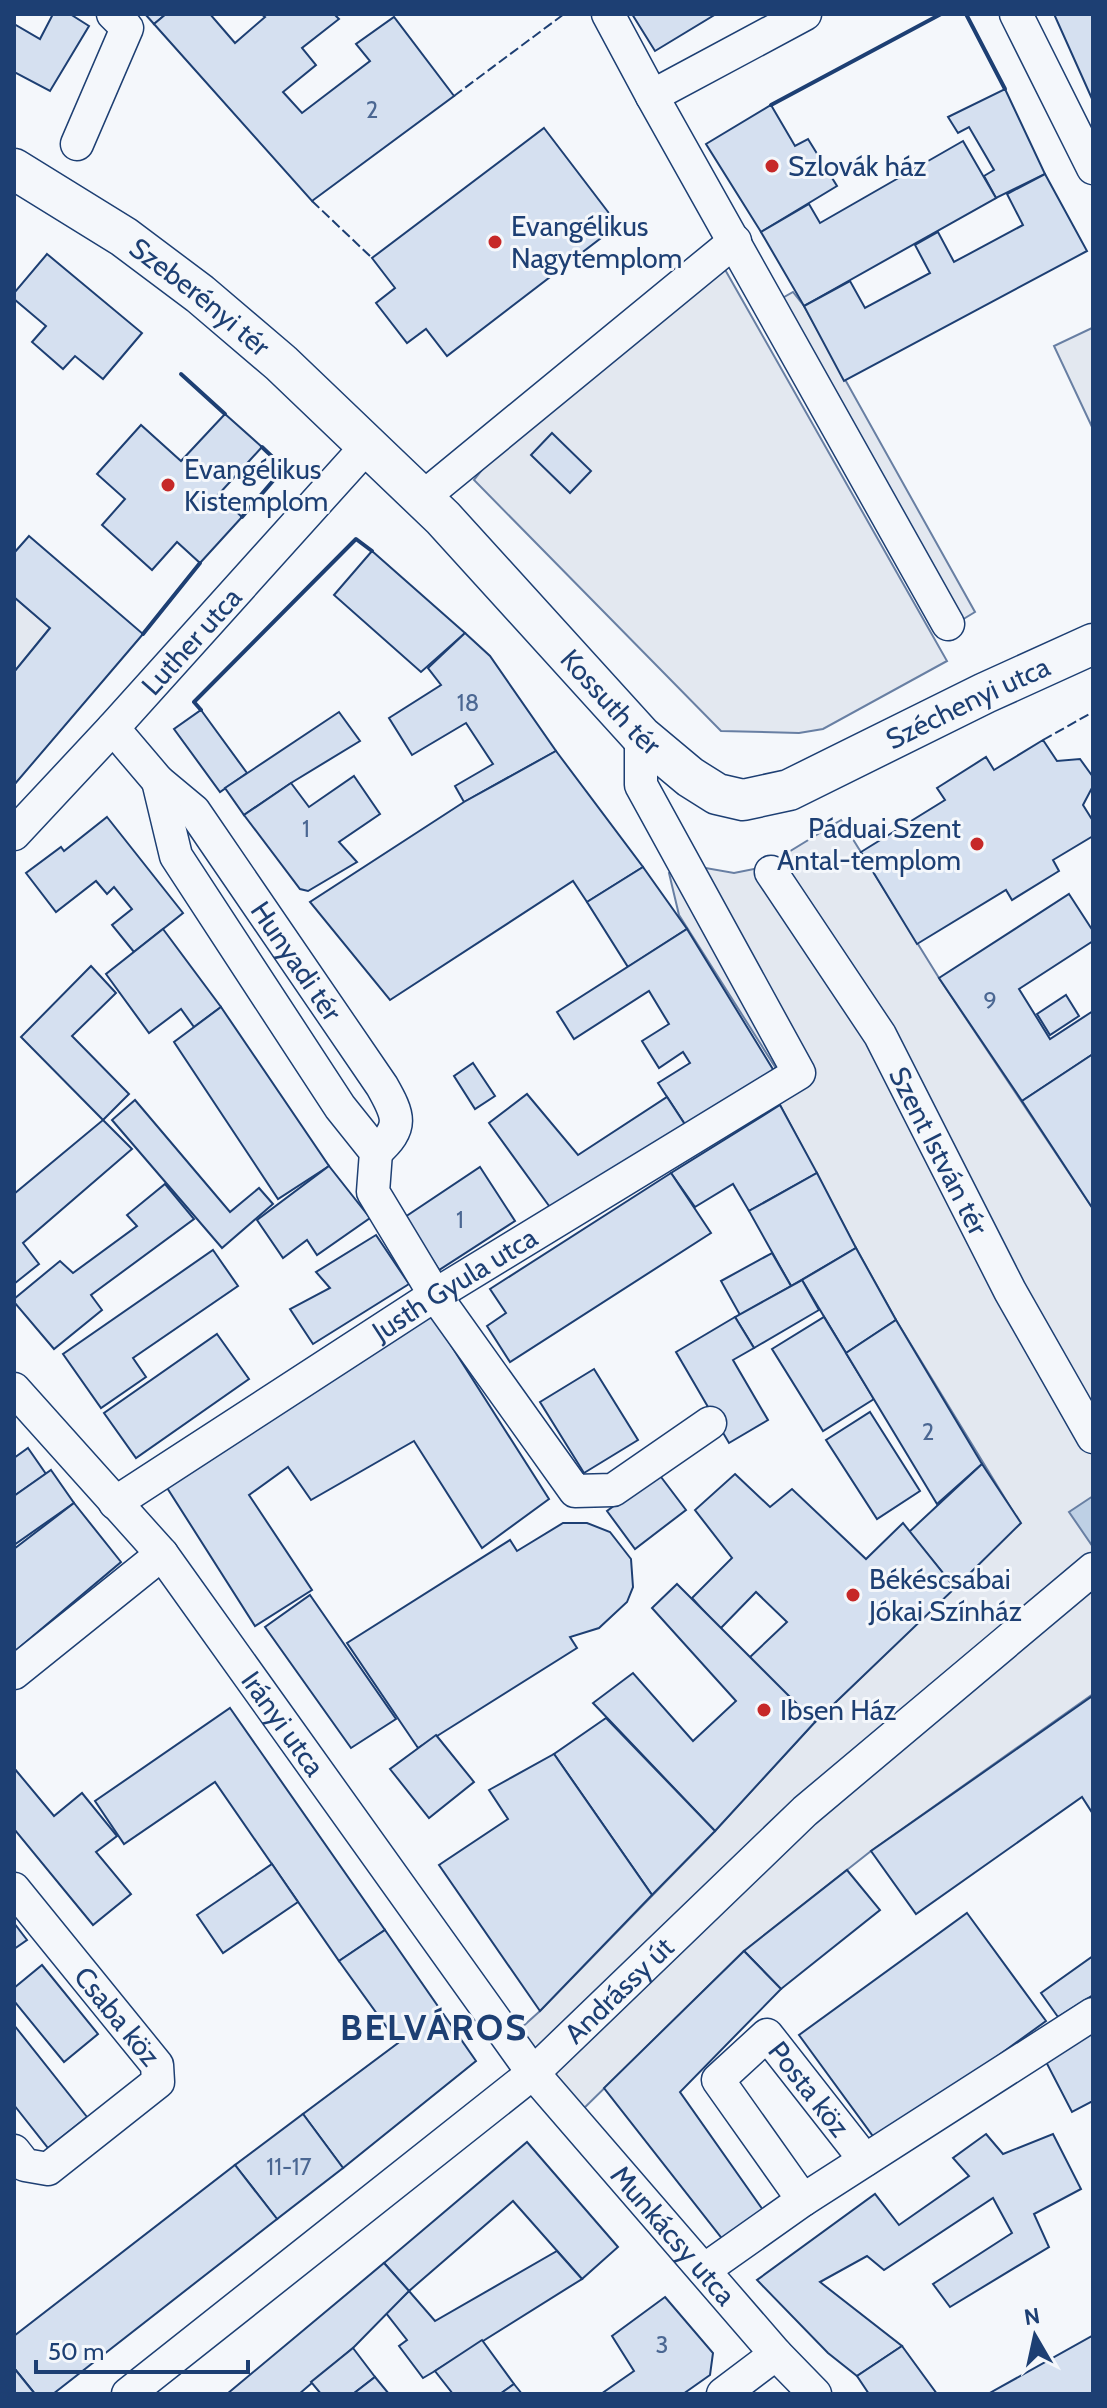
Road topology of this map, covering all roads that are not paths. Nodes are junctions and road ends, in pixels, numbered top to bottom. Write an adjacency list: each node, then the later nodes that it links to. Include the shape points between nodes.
1 (608, 14): 5 (street)
2 (805, 14): 5 (street)
3 (1016, 14): 7 (street)
4 (120, 21): 6 (street)
5 (652, 96): 9 (street)
6 (77, 144)
7 (1093, 168)
8 (14, 169): 10 (main road, Szeberényi tér, via 124,237 200,294)
9 (735, 241): 11 (street); 12 (street)
10 (367, 446): 11 (main road, Kossuth tér); 14 (street, Luther utca)
11 (422, 498): 15 (main road, Kossuth tér)
12 (948, 624)
13 (1093, 644): 16 (main road, Széchenyi utca)
14 (113, 728): 17 (street, Hunyadi tér); 18 (street, Luther utca)
15 (641, 736): 16 (main road, Kossuth tér, via 690,777 734,799 789,790); 21 (street, Justh Gyula utca, via 641,785 799,1073)
16 (844, 763)
17 (158, 781): 20 (street, Hunyadi tér, via 176,856 340,1107); 20 (street, Hunyadi tér, via 194,811 397,1111 392,1138)
18 (14, 834)
19 (771, 872): 24 (street, Szent István tér, via 880,1035 1010,1291)
20 (376, 1152): 21 (street, Hunyadi tér, via 373,1192)
21 (435, 1295): 23 (street, Hunyadi tér, via 575,1491 613,1490); 25 (street, Justh Gyula utca)
22 (14, 1389): 25 (street, Irányi utca)
23 (710, 1423)
24 (1093, 1437)
25 (115, 1503): 26 (street, Irányi utca)
26 (162, 1554): 28 (street); 31 (street, Irányi utca)
27 (1093, 1569): 31 (street, Andrássy út, via 805,1811)
28 (14, 1673)
29 (14, 1889): 32 (street, Csaba köz, via 157,2065 158,2082 48,2169 25,2165)
30 (1093, 2014): 33 (street, Posta köz)
31 (533, 2073): 35 (street, Munkácsy utca); 37 (street, Andrássy út)
32 (14, 2151)
33 (865, 2160): 34 (street, Posta köz); 34 (street, Posta köz, via 767,2035 718,2080)
34 (803, 2200): 35 (street, Posta köz)
35 (704, 2270): 36 (street, Munkácsy utca)
36 (776, 2354): 38 (street); 39 (street, Munkácsy utca)
37 (128, 2394)
38 (723, 2394)
39 (815, 2394)

